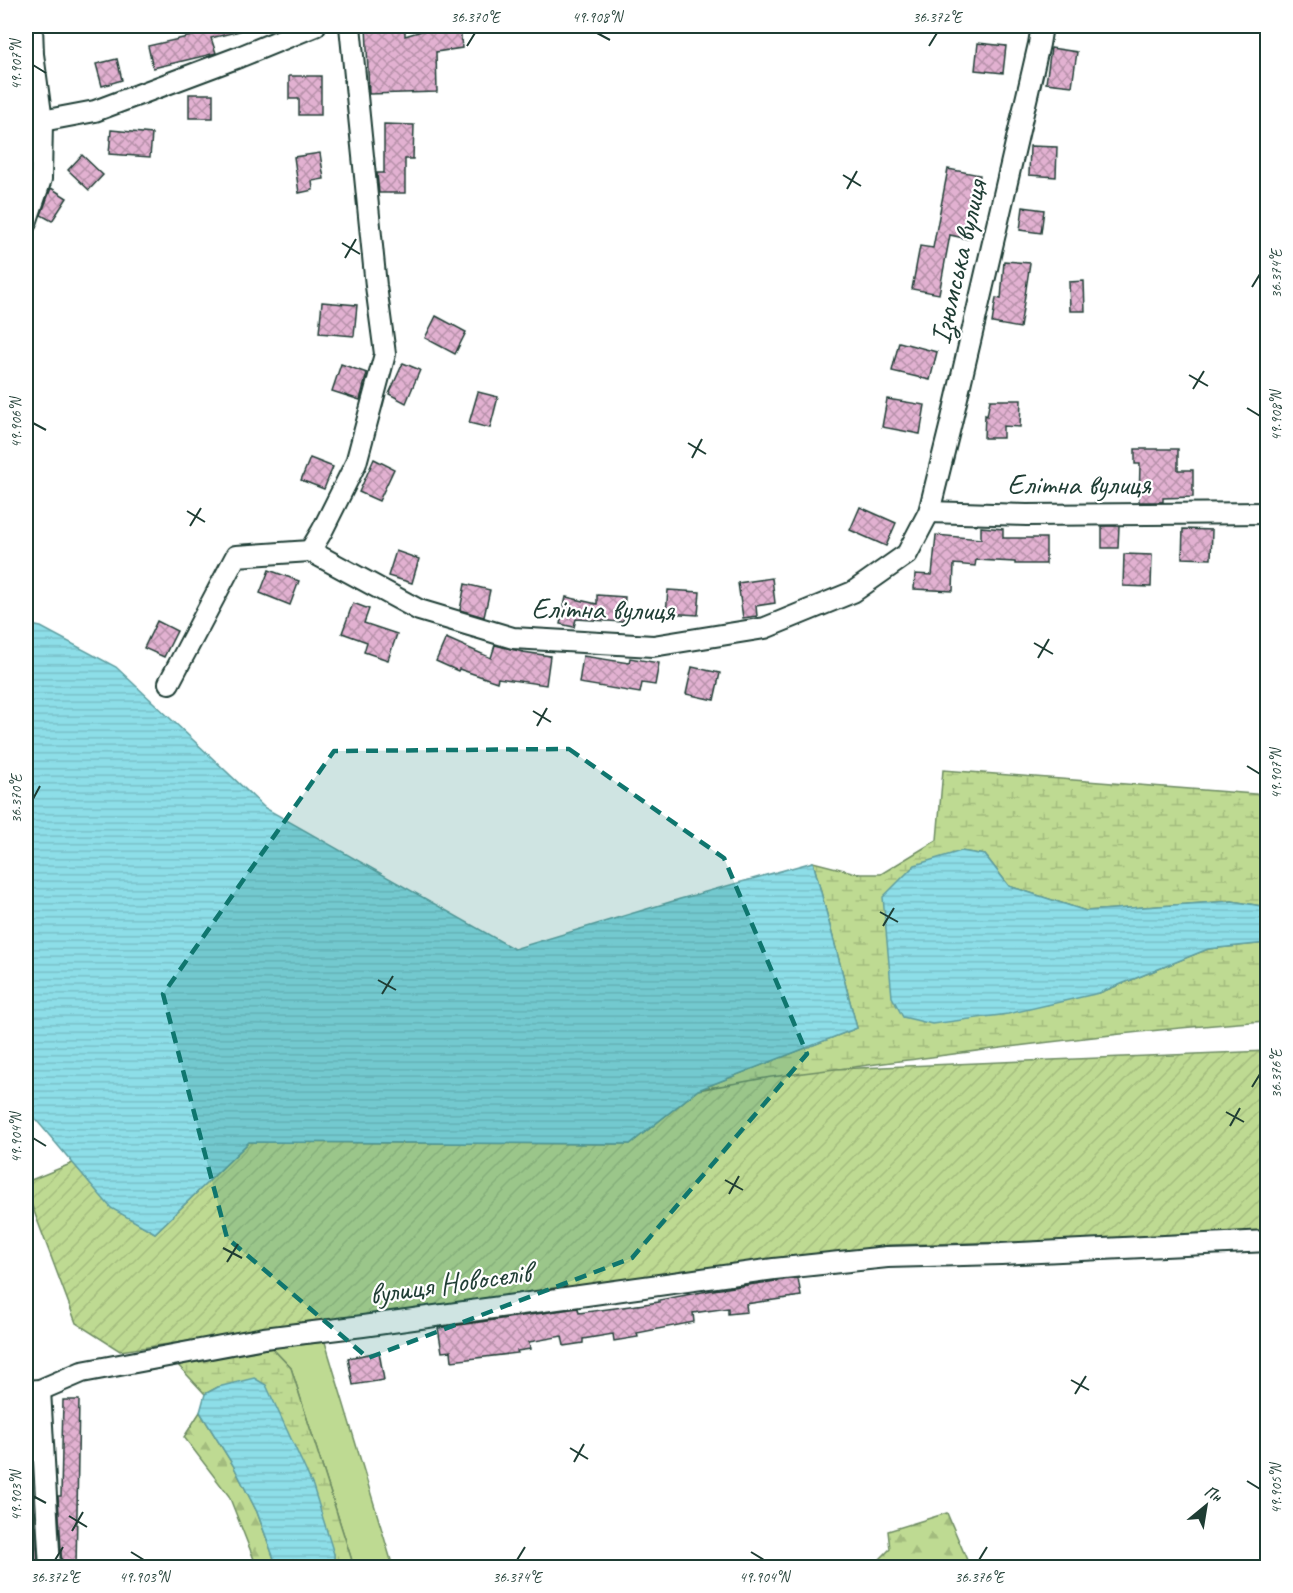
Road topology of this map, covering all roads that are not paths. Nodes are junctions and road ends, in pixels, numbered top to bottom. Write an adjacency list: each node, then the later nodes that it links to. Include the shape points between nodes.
1 (32, 26): 5 (street)
2 (315, 26): 5 (street, via 95,111)
3 (350, 26): 9 (street, via 385,354 356,463)
4 (1042, 26): 7 (street, Ізюмська вулиця)
5 (42, 121): 6 (street, via 41,179)
6 (26, 223)
7 (929, 512): 8 (street, Елітна вулиця); 9 (street, Елітна вулиця, via 907,554 853,592 765,628 653,646 513,638 419,610)
8 (1268, 513)
9 (310, 551): 10 (street, via 236,556)
10 (169, 683)
11 (1268, 1241): 12 (street, вулиця Новоселів, via 887,1257 774,1269 264,1338 82,1372)
12 (33, 1391): 13 (street)
13 (50, 1568)

